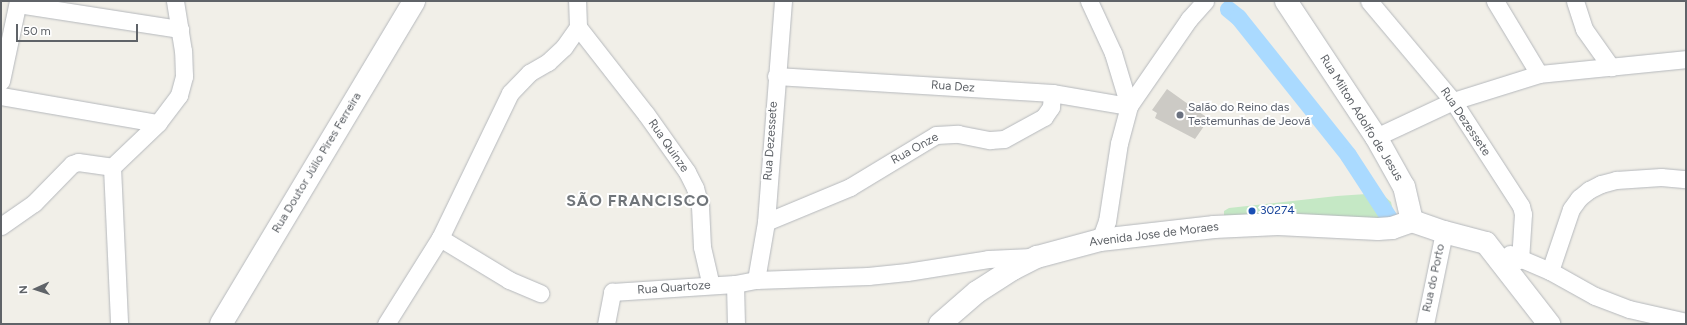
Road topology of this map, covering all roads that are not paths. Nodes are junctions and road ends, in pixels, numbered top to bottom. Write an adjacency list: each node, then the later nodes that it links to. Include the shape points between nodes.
1 (175, 1): 13 (street)
2 (414, 1): 43 (street, Rua Doutor Júlio Pires Ferreira)
3 (577, 1): 12 (street)
4 (783, 1): 17 (street, Rua Dezessete)
5 (1089, 1): 22 (street, via 1113,52)
6 (1205, 1): 22 (street)
7 (1286, 1): 24 (street, Rua Milton Adolfo de Jesus)
8 (1369, 1): 21 (street, Rua Dezessete)
9 (1495, 1): 16 (street)
10 (1575, 1): 15 (street, via 1584,29)
11 (18, 2): 13 (street); 18 (street)
12 (578, 27): 31 (street, via 564,47 548,62 524,78 510,93); 39 (street, Rua Quinze, via 646,114 687,172 700,206 702,247)
13 (180, 29): 23 (street, via 184,51 181,89)
14 (1686, 59): 15 (street)
15 (1611, 67): 16 (street)
16 (1539, 74): 21 (street)
17 (776, 76): 19 (street, Rua Dez); 27 (street, Rua Dezessete)
18 (1, 81)
19 (1052, 93): 22 (street, Rua Dez); 27 (street, Rua Onze, via 1051,107 1044,117 1004,139 990,140 952,133 936,135 850,187)
20 (1, 96): 23 (street)
21 (1453, 101): 24 (street); 35 (street, Rua Dezessete, via 1521,206 1523,214)
22 (1130, 106): 32 (street, via 1119,143 1107,221)
23 (158, 123): 25 (street)
24 (1376, 137): 28 (street, Rua Milton Adolfo de Jesus, via 1404,187)
25 (112, 167): 29 (street, via 78,162 72,164 34,203); 42 (street)
26 (1686, 179): 36 (street, via 1661,177 1616,180 1589,190 1579,198 1572,209)
27 (766, 222): 37 (street, Rua Dezessete)
28 (1412, 222): 30 (street); 32 (street, Avenida Jose de Moraes, via 1392,228 1264,225 1214,227)
29 (1, 226)
30 (1444, 232): 33 (street); 48 (street, Rua do Porto)
31 (440, 238): 40 (street, via 509,280); 44 (street)
32 (1100, 240): 34 (street, Avenida Jose de Moraes)
33 (1486, 243): 35 (street); 49 (street)
34 (1037, 257): 37 (street, Rua Quartoze, via 988,259 868,276); 47 (street, Avenida Jose de Moraes, via 977,292)
35 (1520, 260): 36 (street)
36 (1550, 271): 41 (street, via 1595,296 1629,309)
37 (756, 280): 38 (street, Rua Quartoze)
38 (735, 284): 39 (street, Rua Quartoze); 46 (street)
39 (711, 285): 45 (street, Rua Quartoze, via 612,292)
40 (540, 293)
41 (1686, 322)
42 (119, 324)
43 (221, 324)
44 (386, 324)
45 (606, 324)
46 (736, 324)
47 (940, 324)
48 (1425, 324)
49 (1548, 324)

